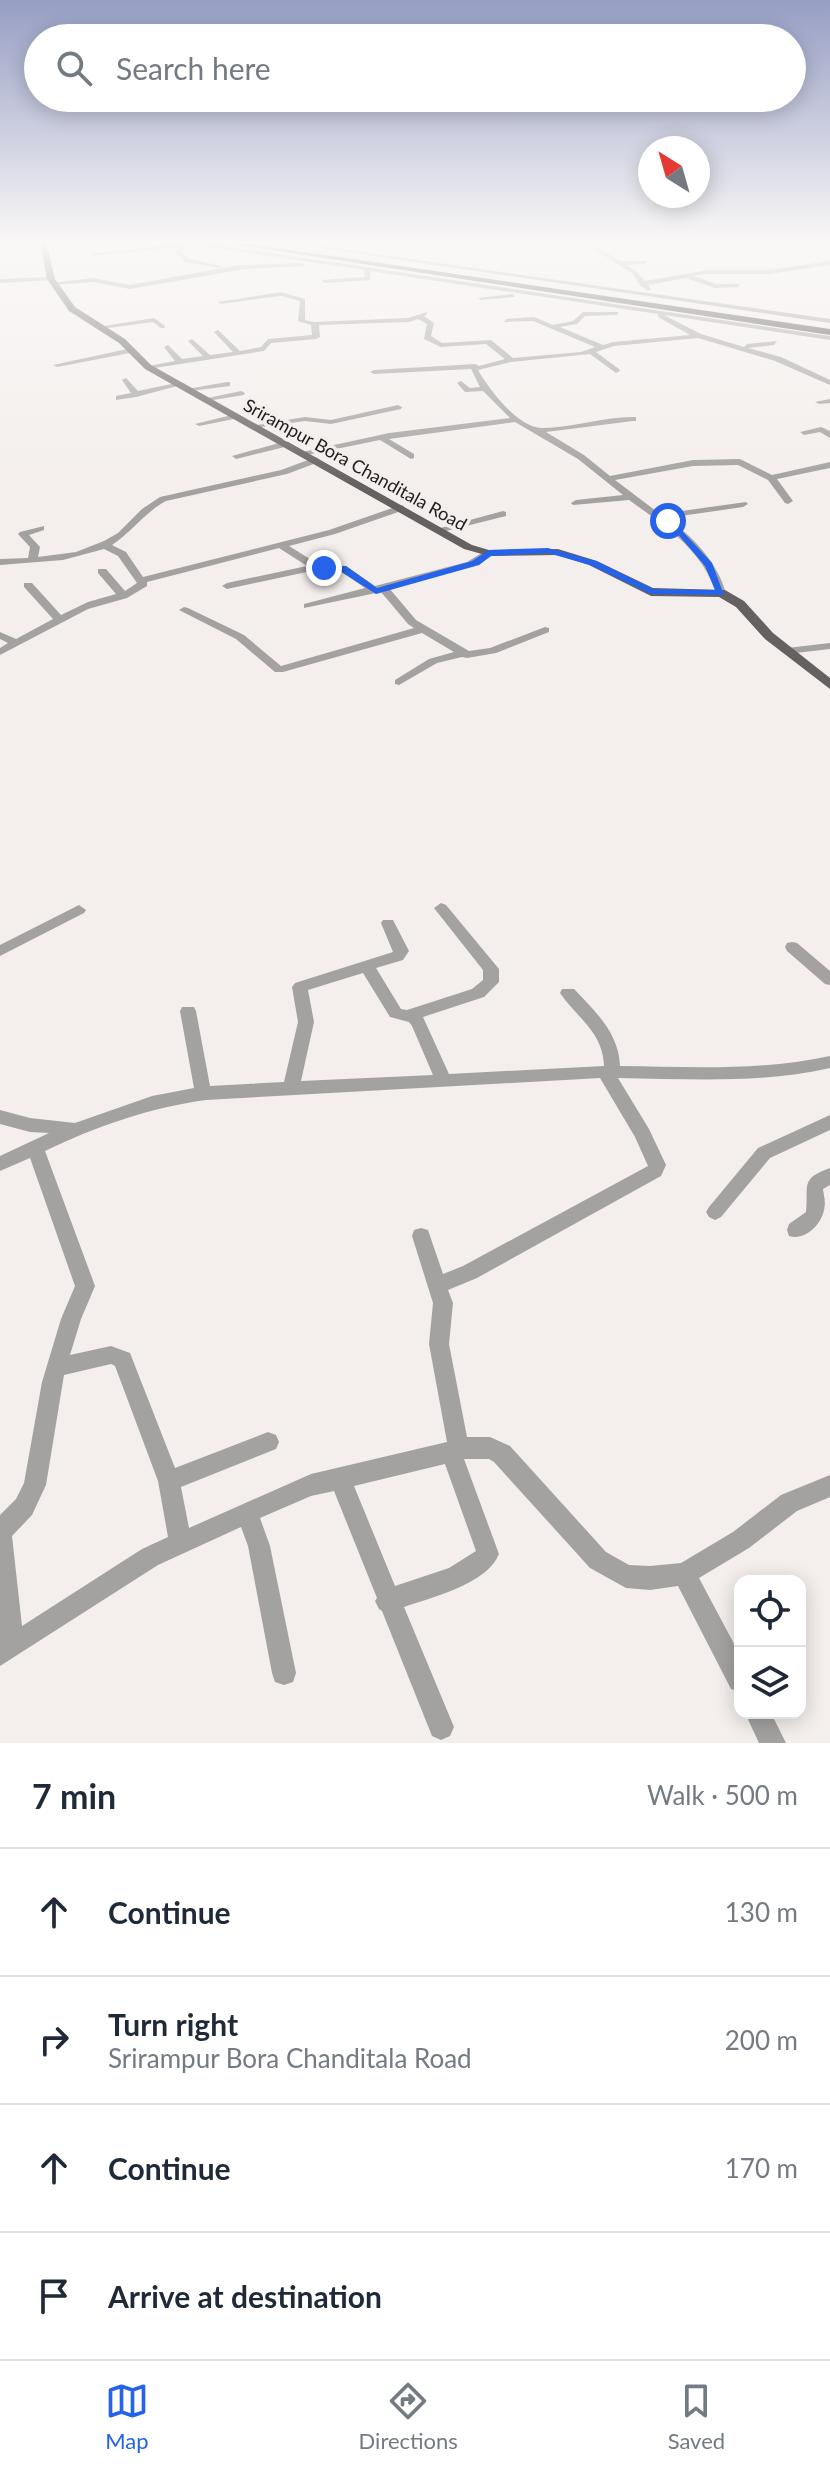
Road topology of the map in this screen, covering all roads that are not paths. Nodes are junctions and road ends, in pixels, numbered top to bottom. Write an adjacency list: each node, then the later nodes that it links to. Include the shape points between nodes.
1 (93, 322): 15 (main road, Srirampur Bora Chanditala Road)
2 (136, 322): 15 (street)
3 (157, 322): 16 (street)
4 (307, 322): 13 (street)
5 (335, 322): 13 (street)
6 (430, 322): 31 (street, via 427,337 436,344 486,342)
7 (544, 322): 14 (street)
8 (575, 322): 14 (street)
9 (674, 322): 19 (street)
10 (731, 322): 20 (street)
11 (777, 322): 17 (highway)
12 (779, 322): 17 (highway)
13 (315, 324): 27 (street, via 318,337 268,341 266,348)
14 (556, 326): 24 (street)
15 (101, 327): 26 (main road, Srirampur Bora Chanditala Road)
16 (163, 327)
17 (830, 330)
18 (218, 332): 27 (street)
19 (698, 336): 24 (street); 25 (street)
20 (830, 338)
21 (192, 341): 29 (street)
22 (774, 343): 25 (street)
23 (168, 347): 30 (street)
24 (601, 347): 28 (street)
25 (739, 347): 39 (street)
26 (132, 350): 32 (street); 34 (main road, Srirampur Bora Chanditala Road)
27 (237, 352): 29 (street)
28 (592, 352): 31 (street); 35 (street)
29 (207, 356): 30 (street)
30 (179, 360): 34 (street)
31 (511, 360): 33 (street)
32 (57, 365)
33 (475, 366): 36 (street); 42 (street)
34 (148, 367): 41 (main road, Srirampur Bora Chanditala Road)
35 (616, 371)
36 (374, 372)
37 (126, 380): 44 (street)
38 (461, 383): 42 (street, via 468,390)
39 (830, 383)
40 (227, 384): 41 (street)
41 (186, 387): 44 (street); 46 (main road, Srirampur Bora Chanditala Road)
42 (483, 389): 52 (street)
43 (241, 393): 46 (street)
44 (136, 395): 45 (street)
45 (119, 398)
46 (207, 399): 50 (main road, Srirampur Bora Chanditala Road)
47 (830, 401): 48 (street)
48 (819, 402)
49 (398, 407): 54 (street, via 331,422 305,419)
50 (236, 416): 53 (street); 54 (main road, Srirampur Bora Chanditala Road)
51 (633, 419): 55 (street)
52 (513, 420): 55 (street); 58 (street)
53 (199, 424)
54 (255, 426): 59 (main road, Srirampur Bora Chanditala Road)
55 (536, 431): 66 (street, via 578,454)
56 (804, 432): 57 (street, via 821,429)
57 (830, 435)
58 (382, 438): 60 (street); 62 (street)
59 (286, 444): 60 (main road, Srirampur Bora Chanditala Road); 61 (street)
60 (305, 454): 63 (main road, Srirampur Bora Chanditala Road)
61 (236, 456)
62 (411, 456)
63 (316, 460): 71 (main road, Srirampur Bora Chanditala Road); 76 (street, via 163,499)
64 (830, 465): 65 (street)
65 (771, 478): 66 (street, via 737,462 684,463); 68 (street)
66 (608, 479): 67 (street)
67 (630, 497): 69 (street); 73 (street)
68 (788, 501)
69 (576, 503)
70 (743, 504): 73 (street)
71 (401, 508): 75 (main road, Srirampur Bora Chanditala Road); 77 (street)
72 (503, 514): 75 (street)
73 (662, 516): 87 (street, via 709,565)
74 (41, 528): 79 (street, via 23,534 35,547)
75 (438, 530): 78 (main road, Srirampur Bora Chanditala Road)
76 (102, 544): 79 (street); 83 (street, via 122,554)
77 (279, 544): 81 (street); 83 (street)
78 (489, 553): 86 (street, via 475,563); 87 (main road, Srirampur Bora Chanditala Road, via 558,552 651,592)
79 (33, 561): 80 (street)
80 (0, 562)
81 (316, 567): 85 (street); 86 (street, via 340,567)
82 (102, 571): 88 (street)
83 (142, 580): 88 (street)
84 (28, 585): 91 (street)
85 (227, 586)
86 (380, 590): 89 (street); 92 (street)
87 (721, 593): 97 (main road, via 740,604)
88 (123, 596): 91 (street)
89 (308, 606)
90 (184, 610): 92 (street, via 240,637 279,670)
91 (60, 620): 95 (street)
92 (423, 629): 99 (street)
93 (545, 630): 99 (street, via 483,654)
94 (0, 635): 95 (street)
95 (16, 643): 98 (street)
96 (830, 646): 97 (street)
97 (787, 651): 101 (main road)
98 (0, 652)
99 (462, 653): 100 (street, via 433,661)
100 (399, 682)
101 (830, 685)
102 (441, 908): 111 (street, via 491,969 491,982 478,993)
103 (79, 910): 106 (street)
104 (388, 923): 107 (street, via 401,951)
105 (792, 947): 108 (street)
106 (0, 951)
107 (368, 968): 111 (street, via 396,1013); 115 (street, via 300,987 306,1022)
108 (830, 980)
109 (568, 993): 113 (street, via 609,1040 613,1050)
110 (188, 1011): 116 (street)
111 (407, 1016): 114 (street, via 419,1023)
112 (830, 1062): 113 (street, via 686,1074)
113 (608, 1072): 114 (street); 126 (street, via 643,1134 655,1171)
114 (443, 1080): 115 (street)
115 (291, 1089): 116 (street)
116 (203, 1093): 119 (street)
117 (0, 1117): 119 (street)
118 (830, 1122): 123 (street, via 764,1153)
119 (75, 1128): 120 (street)
120 (35, 1147): 121 (street); 127 (street, via 85,1286)
121 (0, 1164)
122 (830, 1175): 124 (street, via 814,1186 816,1218)
123 (715, 1212)
124 (796, 1230)
125 (421, 1236): 126 (street)
126 (438, 1285): 129 (street, via 443,1303 439,1344)
127 (58, 1367): 131 (street, via 118,1355); 137 (street, via 35,1485 1,1536)
128 (268, 1442): 131 (street)
129 (455, 1451): 130 (street); 135 (street, via 490,1448 502,1454 598,1560 626,1576); 136 (street, via 488,1554 468,1571)
130 (339, 1477): 133 (street); 136 (street)
131 (169, 1481): 134 (street)
132 (830, 1486): 135 (street, via 789,1503)
133 (247, 1513): 134 (street); 139 (street, via 259,1546)
134 (180, 1543): 137 (street)
135 (684, 1574): 138 (street)
136 (387, 1601): 141 (street)
137 (6, 1649)
138 (734, 1669)
139 (284, 1673)
140 (760, 1719): 142 (street)
141 (441, 1727)
142 (773, 1743)

